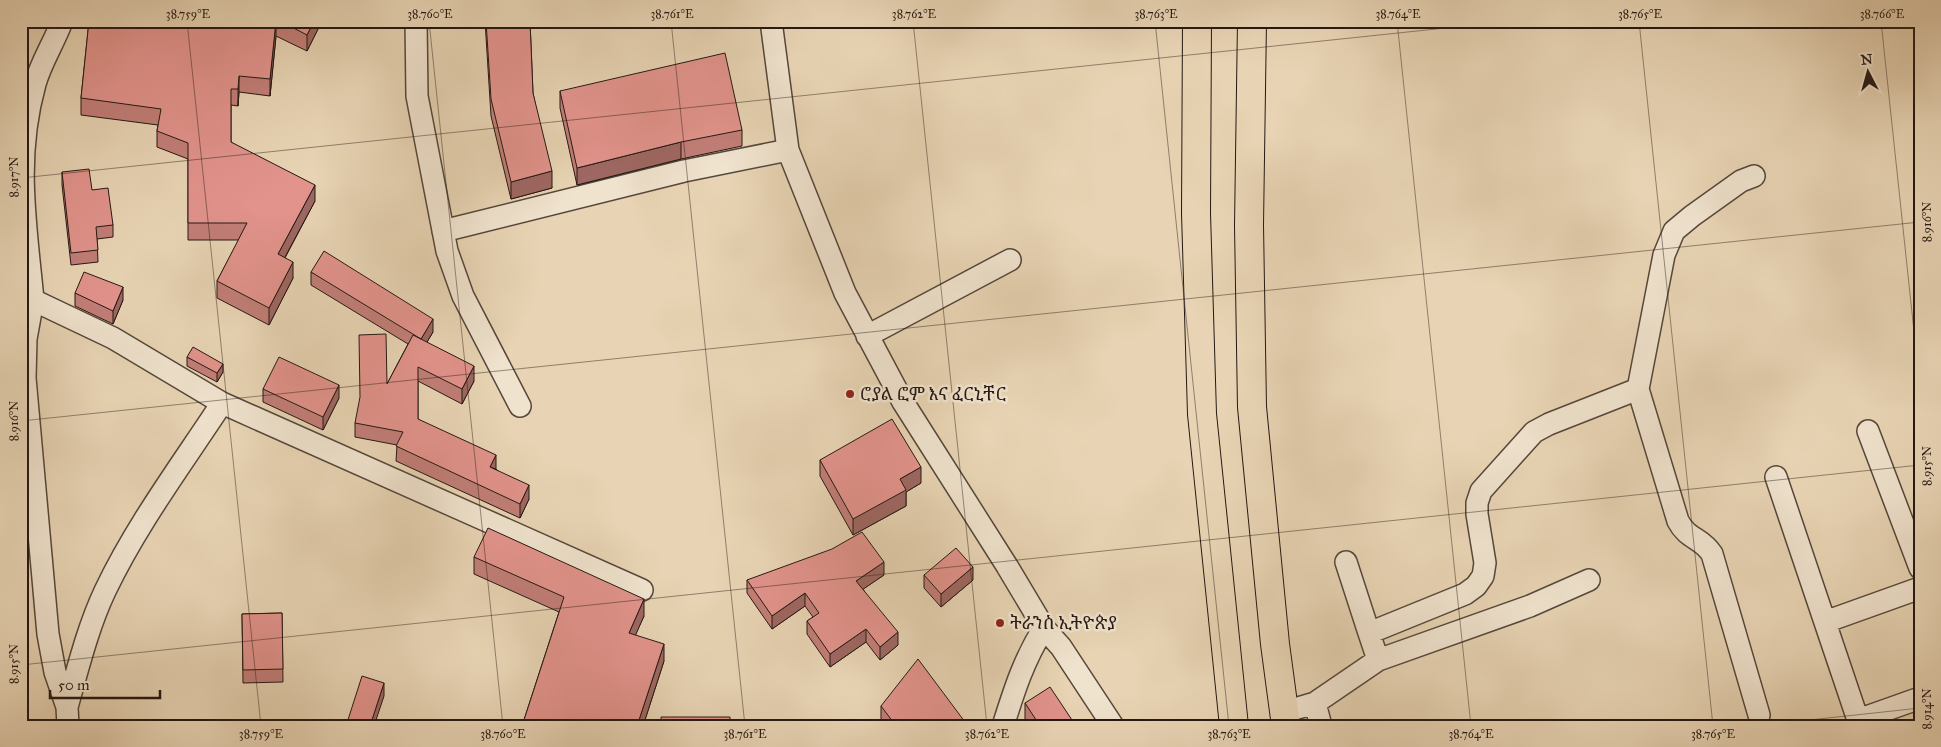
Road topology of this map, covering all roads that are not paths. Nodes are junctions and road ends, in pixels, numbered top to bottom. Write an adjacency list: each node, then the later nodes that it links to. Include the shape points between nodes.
1 (62, 21): 10 (street, via 36,82 22,156)
2 (416, 21): 8 (street, via 417,96)
3 (771, 21): 6 (street)
4 (1197, 21): 34 (main road, via 1196,213 1202,414)
5 (1252, 21): 30 (main road, via 1249,226 1252,407)
6 (788, 150): 8 (street, via 684,171); 11 (street, via 845,293)
7 (1754, 176): 12 (street, via 1724,192 1674,232 1664,255)
8 (443, 231): 14 (street, via 464,296)
9 (1010, 260): 11 (street)
10 (33, 300): 13 (street, via 113,338); 29 (street, via 26,339 25,378 48,634)
11 (868, 336): 23 (street, via 903,402)
12 (1638, 390): 24 (street, via 1534,432 1481,491 1477,514 1485,563 1483,576 1476,586 1465,594); 28 (street, via 1678,521 1684,534 1705,544 1712,554)
13 (222, 402): 21 (street); 29 (street, via 158,499 105,591 88,634)
14 (520, 406)
15 (1868, 431): 18 (street)
16 (1776, 476): 22 (street)
17 (1346, 562): 24 (street)
18 (1920, 568)
19 (1589, 580): 25 (street, via 1512,613)
20 (1920, 588): 22 (street)
21 (642, 590)
22 (1825, 622): 31 (street)
23 (1044, 628): 32 (street, via 1016,681); 33 (street, via 1061,647)
24 (1369, 633): 25 (street)
25 (1378, 660): 27 (street)
26 (1920, 698): 31 (street)
27 (1315, 703): 30 (street); 35 (street)
28 (1759, 715)
29 (68, 716)
30 (1285, 719)
31 (1859, 723)
32 (1003, 726)
33 (1113, 726)
34 (1234, 726)
35 (1321, 726)

